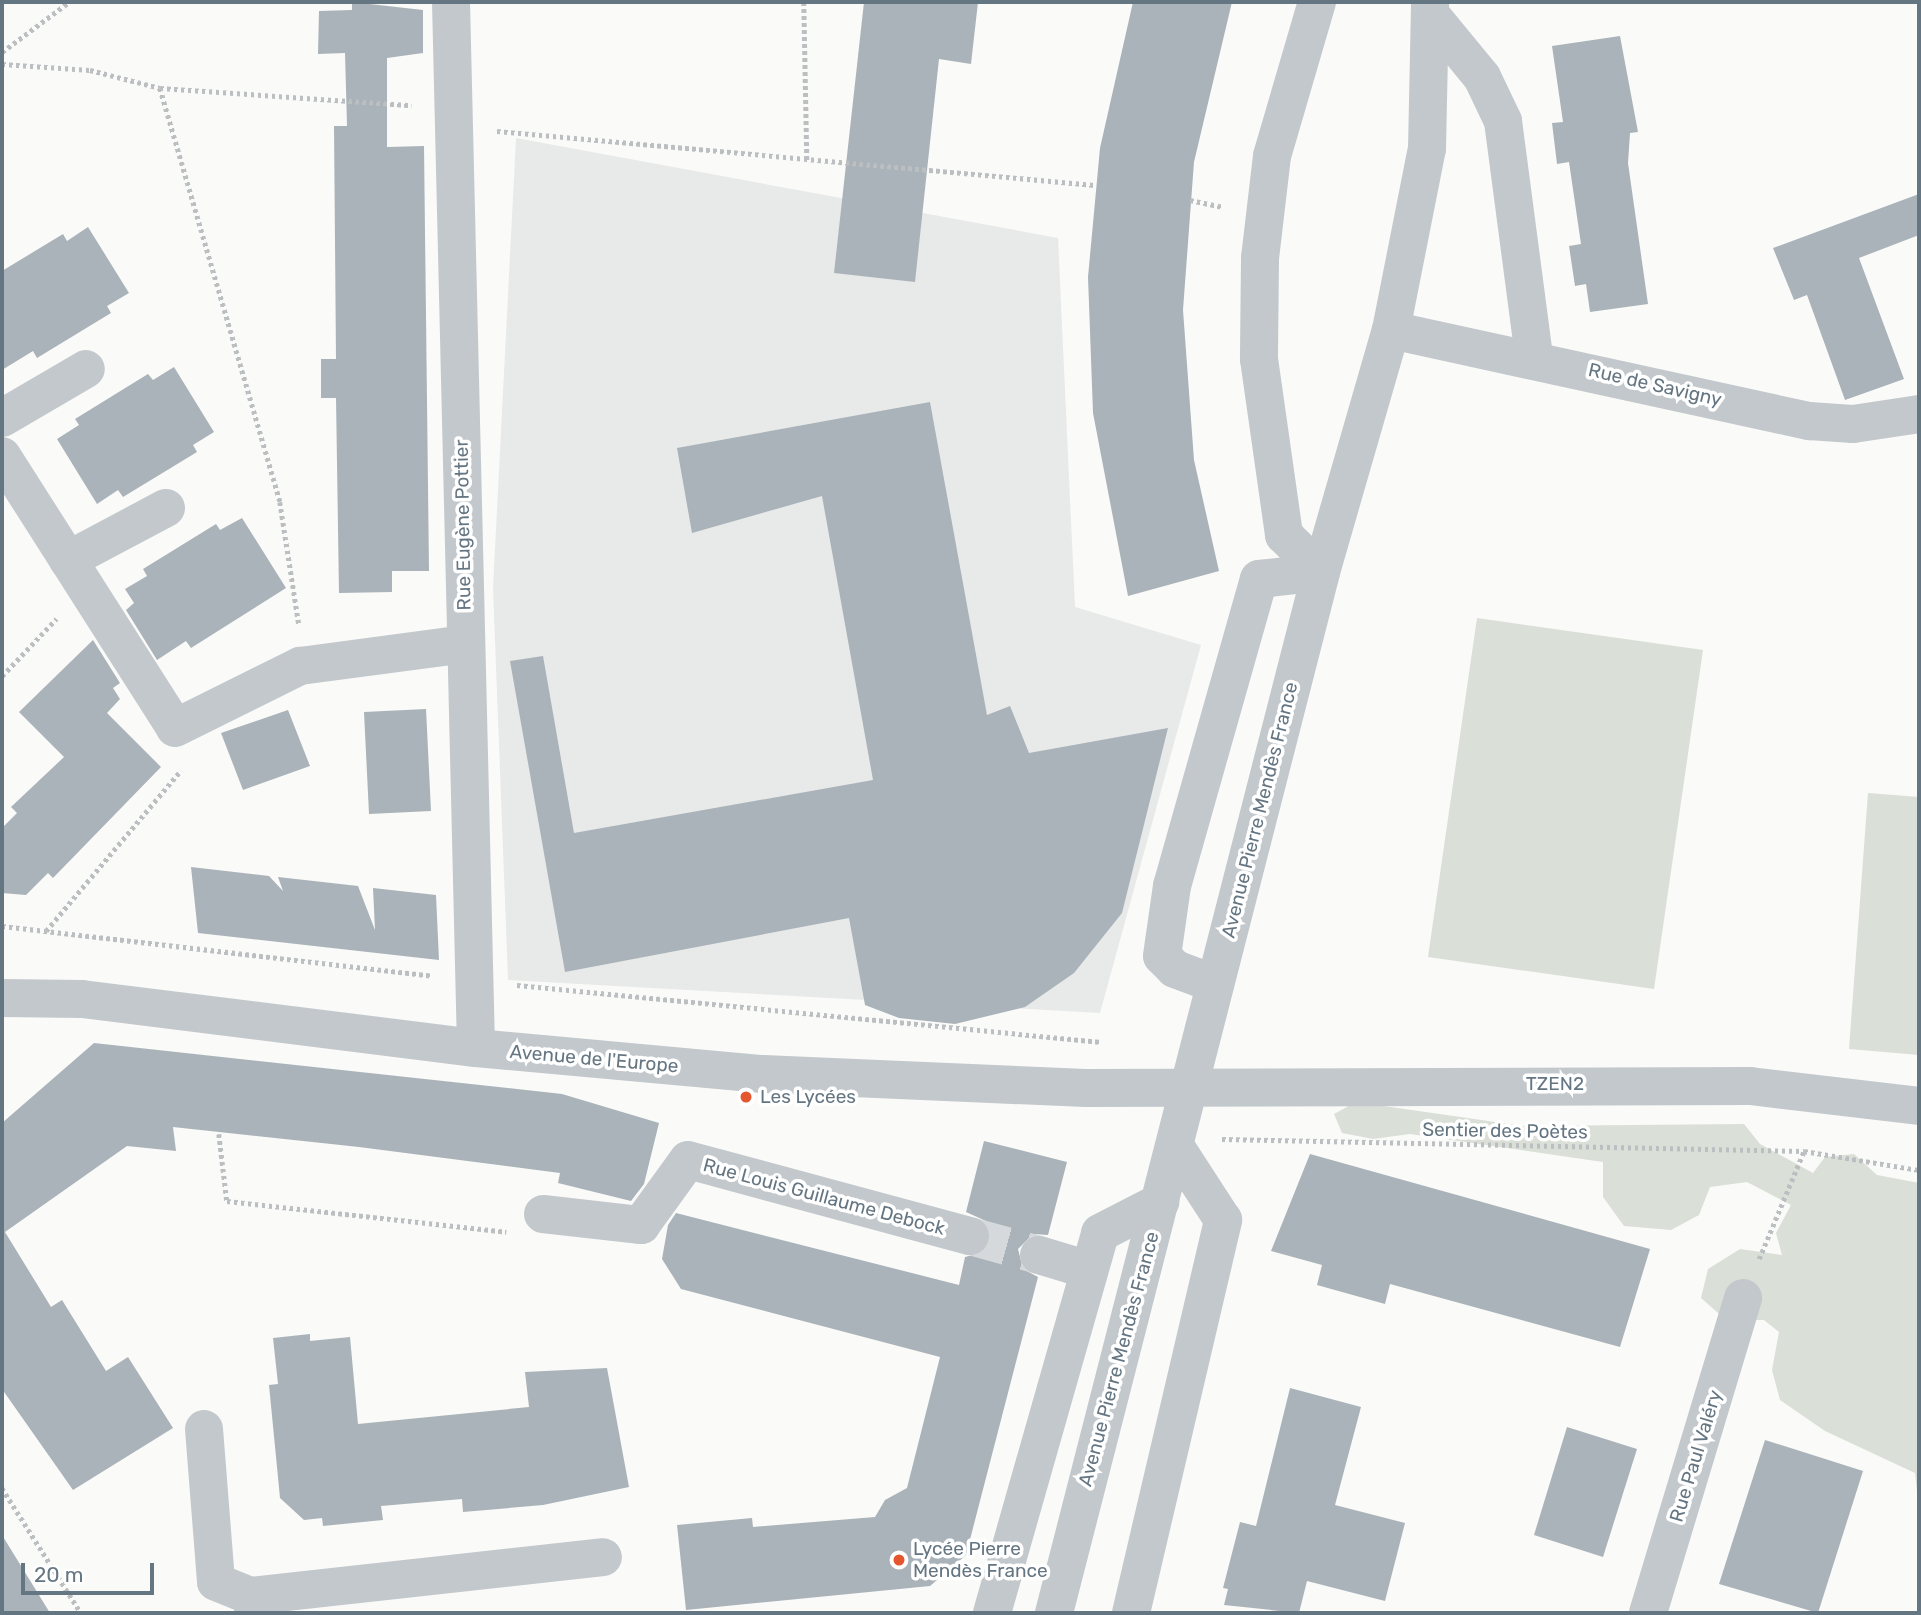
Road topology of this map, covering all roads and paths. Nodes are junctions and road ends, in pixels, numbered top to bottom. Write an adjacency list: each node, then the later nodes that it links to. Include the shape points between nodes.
1 (69, 2): 6 (path)
2 (451, 2): 9 (street, Rue Eugène Pottier)
3 (804, 2): 10 (path)
4 (1317, 2): 19 (street, via 1272,156 1260,258 1259,359 1284,535)
5 (1431, 9): 12 (street, Avenue Pierre Mendès France, via 1427,149); 13 (street, via 1482,77 1503,121)
6 (2, 52)
7 (2, 64): 8 (path, via 90,71)
8 (160, 88): 9 (path); 22 (path, via 280,502 298,598)
9 (454, 116): 10 (path); 21 (street, Rue Eugène Pottier)
10 (807, 160): 11 (path)
11 (1096, 185)
12 (1391, 330): 13 (street, Rue de Savigny); 19 (street, Avenue Pierre Mendès France)
13 (1534, 357): 15 (street, Rue de Savigny, via 1809,421 1853,424)
14 (86, 369): 16 (street)
15 (1919, 414)
16 (2, 418)
17 (2, 459): 20 (street)
18 (166, 508): 20 (street)
19 (1321, 572): 28 (street, Avenue Pierre Mendès France); 28 (street, via 1259,579 1172,886 1162,956 1175,969)
20 (77, 574): 23 (path); 24 (street)
21 (465, 644): 22 (street); 27 (street, Rue Eugène Pottier)
22 (300, 666): 24 (street)
23 (2, 676)
24 (175, 728): 26 (path, via 182,775)
25 (2, 926): 26 (path)
26 (46, 931): 27 (path)
27 (472, 981): 30 (path); 31 (street, Rue Eugène Pottier)
28 (1215, 984): 32 (street, Avenue Pierre Mendès France)
29 (2, 998): 31 (street, Avenue de l'Europe, via 82,999)
30 (1116, 1044)
31 (476, 1048): 32 (street, Avenue de l'Europe, via 763,1073)
32 (1207, 1087): 33 (street, TZEN2, via 1750,1086); 35 (street, Avenue Pierre Mendès France); 36 (path, Sentier des Poètes, via 1211,1139)
33 (1919, 1106)
34 (219, 1134): 39 (path, via 226,1201 507,1232)
35 (1175, 1146): 38 (street, Avenue Pierre Mendès France); 51 (street, via 1223,1220)
36 (1804, 1151): 37 (path, Sentier des Poètes); 43 (path)
37 (1919, 1170)
38 (1160, 1202): 42 (street, via 1100,1233); 50 (street, Avenue Pierre Mendès France)
39 (543, 1214): 40 (street, Rue Louis Guillaume Debock, via 641,1225 688,1160)
40 (970, 1236)
41 (1039, 1255): 42 (street)
42 (1090, 1270): 49 (street)
43 (1743, 1298): 52 (street, Rue Paul Valéry)
44 (204, 1429): 47 (street, via 216,1582)
45 (2, 1488): 48 (path)
46 (603, 1557): 47 (street)
47 (252, 1605)
48 (81, 1613)
49 (992, 1613)
50 (1054, 1613)
51 (1131, 1613)
52 (1648, 1613)

